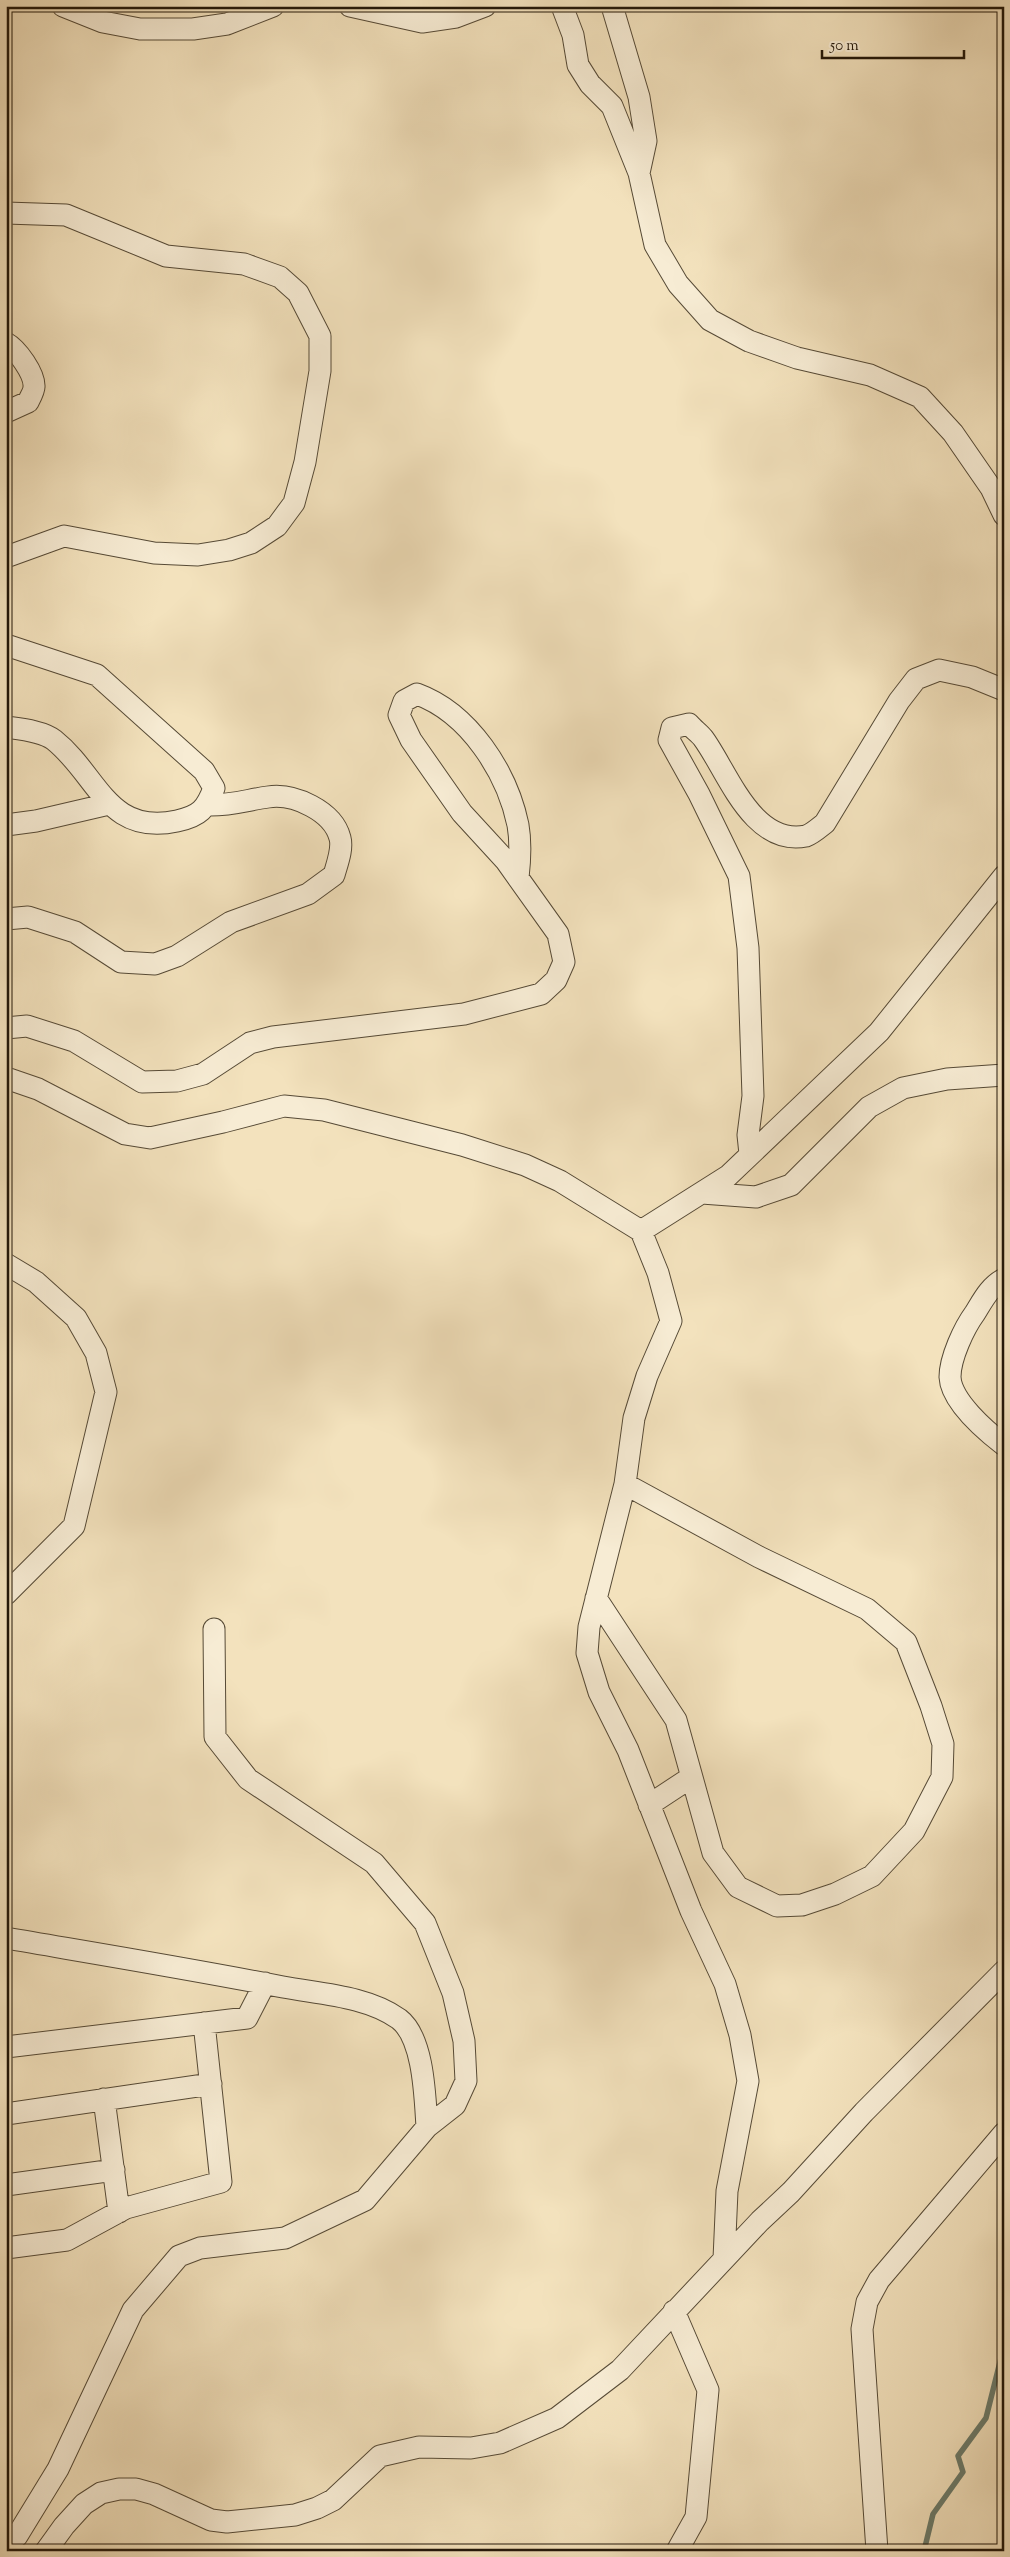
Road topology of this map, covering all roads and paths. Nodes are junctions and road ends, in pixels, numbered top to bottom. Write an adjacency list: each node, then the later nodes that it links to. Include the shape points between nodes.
1 (63, 6): 2 (lane, via 103,22 140,29 193,29 227,24)
2 (273, 6)
3 (350, 6): 4 (lane, via 422,22 456,18)
4 (485, 6)
5 (562, 6): 7 (lane, via 573,35 578,66 590,84 612,106)
6 (612, 6): 7 (lane, via 642,115 646,142)
7 (639, 173): 11 (lane, via 655,245 678,284 710,320 749,341 797,358 870,374 920,397 953,433 991,488)
8 (6, 213): 12 (lane, via 66,214 166,256 244,264 280,277 298,293 320,336 320,371 305,462 294,503 276,526 251,543 198,555 154,552 64,536)
9 (6, 343): 10 (lane, via 28,367 34,386 28,402)
10 (6, 412)
11 (1004, 515)
12 (6, 557)
13 (6, 645): 17 (lane, via 97,675 204,771 214,788)
14 (1004, 690): 25 (lane, via 972,677 939,670 916,679 899,701 825,823 807,836 786,835 768,828 746,810 702,738 689,724 672,728 669,740 739,876 744,903 753,1096 748,1135)
15 (6, 727): 16 (lane, via 53,739)
16 (109, 804): 17 (lane, via 130,819 157,825 192,818); 18 (lane, via 36,822)
17 (208, 805): 21 (lane, via 228,806 269,797 293,799 315,808 331,820 340,838 334,876 308,894 230,922 177,956 155,964 121,962 75,932 28,917)
18 (6, 825)
19 (1004, 876): 25 (lane, via 880,1032)
20 (518, 878): 20 (lane, via 462,813 411,740 399,716 404,701 417,694 436,701 480,742 506,788 518,825); 22 (lane, via 558,934 564,962 556,980 541,994 464,1014 273,1037 250,1043 203,1074 177,1081 142,1082 74,1041 27,1026)
21 (6, 919)
22 (6, 1028)
23 (1004, 1075): 26 (lane, via 947,1079 903,1088 869,1107 791,1185 756,1197)
24 (6, 1078): 27 (lane, via 38,1089 125,1134 150,1138 284,1106 324,1110 462,1145 525,1165 560,1181)
25 (750, 1154): 26 (lane, via 728,1176)
26 (702, 1193): 27 (lane)
27 (641, 1231): 31 (lane, via 658,1273 671,1321 647,1376 634,1418)
28 (6, 1264): 32 (lane, via 36,1282 76,1318 96,1354 106,1392 74,1526)
29 (1004, 1279): 30 (lane, via 994,1284 961,1333 950,1378 961,1404 984,1430)
30 (1004, 1445)
31 (625, 1484): 33 (lane); 35 (lane, via 759,1557 867,1609 906,1642 943,1744 942,1777 914,1831 872,1876 802,1905 777,1906 738,1887 713,1853)
32 (6, 1594)
33 (596, 1598): 35 (lane, via 676,1720); 36 (lane, via 587,1653 599,1692 628,1750)
34 (214, 1629): 45 (lane, via 215,1737 248,1779 374,1863 425,1923 453,1993 464,2041 466,2081 455,2105)
35 (690, 1778): 36 (lane)
36 (649, 1805): 51 (lane, via 725,1984 747,2072 727,2191)
37 (6, 1938): 39 (lane)
38 (1004, 1971): 51 (lane)
39 (264, 1983): 40 (lane, via 247,2018); 45 (lane, via 368,2003 400,2020 416,2044)
40 (204, 2023): 41 (lane); 42 (lane)
41 (6, 2047)
42 (211, 2084): 43 (lane); 49 (lane, via 222,2182)
43 (104, 2099): 44 (lane); 47 (lane)
44 (6, 2114)
45 (427, 2127): 53 (lane, via 365,2200 285,2238 200,2248 179,2256 133,2310 58,2468 17,2536)
46 (1004, 2133): 56 (lane, via 879,2280 868,2302 862,2329)
47 (114, 2170): 48 (lane); 49 (lane)
48 (6, 2184)
49 (119, 2212): 50 (lane, via 67,2240)
50 (6, 2248)
51 (724, 2259): 52 (lane)
52 (674, 2311): 54 (lane, via 612,2376 557,2418 500,2443 471,2448 419,2447 380,2456 333,2500 295,2515 246,2521 210,2520 154,2494 119,2489 101,2493 84,2504); 55 (lane, via 708,2390 696,2518)
53 (6, 2544)
54 (46, 2551)
55 (677, 2551)
56 (877, 2551)

